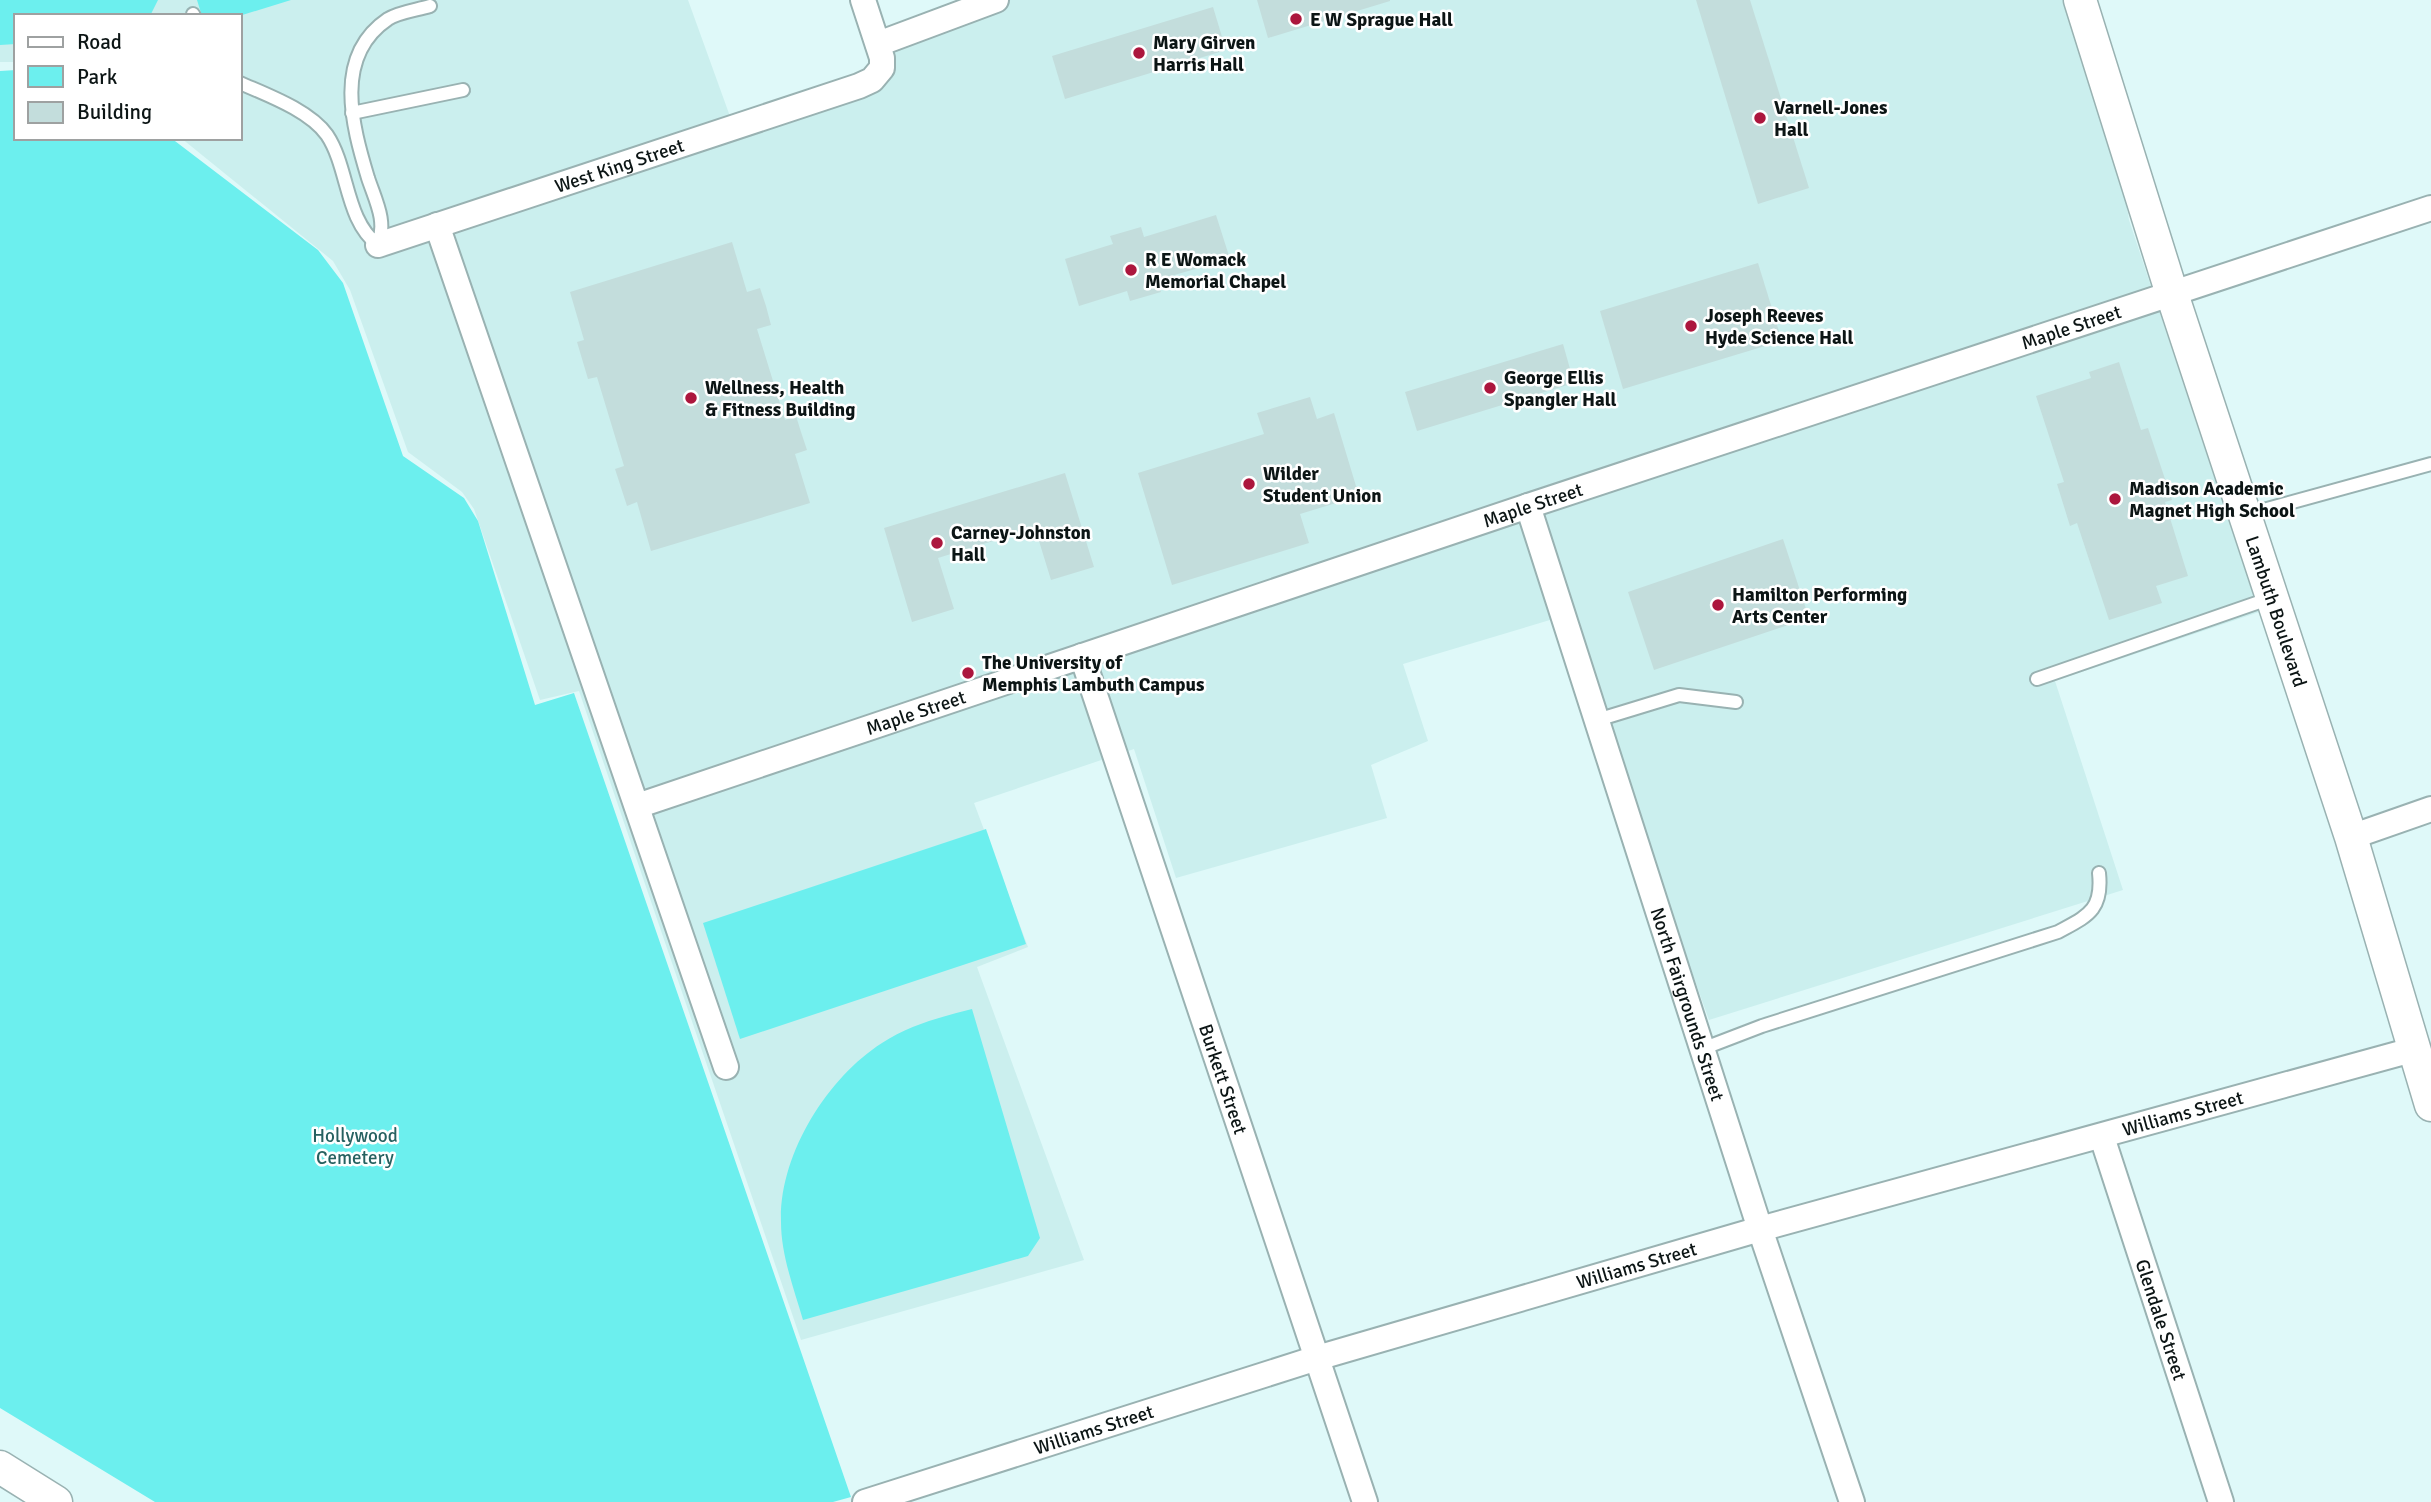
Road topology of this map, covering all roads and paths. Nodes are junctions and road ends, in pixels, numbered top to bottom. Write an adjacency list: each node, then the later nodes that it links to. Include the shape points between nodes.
1 (863, 0): 6 (street)
2 (996, 0): 6 (street)
3 (2080, 0): 15 (street, Lambuth Boulevard)
4 (409, 6): 5 (lane); 9 (lane, via 383,23 354,62)
5 (430, 6)
6 (878, 44): 13 (street, West King Street, via 882,68 859,86)
7 (242, 84): 11 (lane, via 320,127)
8 (463, 90): 9 (lane)
9 (352, 114): 10 (lane)
10 (361, 155): 11 (lane); 14 (lane, via 384,228)
11 (339, 163): 14 (lane, via 364,234)
12 (2431, 208): 15 (street, Maple Street)
13 (437, 225): 14 (street, West King Street); 24 (street)
14 (378, 245)
15 (2172, 294): 17 (street, Maple Street); 18 (street, Lambuth Boulevard)
16 (2431, 464): 18 (lane)
17 (1528, 506): 20 (street, Maple Street); 23 (street, North Fairgrounds Street)
18 (2245, 516): 19 (street, Lambuth Boulevard)
19 (2272, 598): 21 (lane); 26 (street, Lambuth Boulevard)
20 (1083, 656): 24 (street, Maple Street); 34 (street, Burkett Street)
21 (2037, 679)
22 (1736, 702): 23 (lane, via 1679,695)
23 (1597, 720): 28 (street, North Fairgrounds Street)
24 (637, 806): 30 (street)
25 (2431, 809): 26 (street)
26 (2351, 837): 29 (street, Lambuth Boulevard)
27 (2099, 873): 28 (lane, via 2101,892 2091,914 2058,932)
28 (1702, 1049): 33 (street, North Fairgrounds Street)
29 (2412, 1050): 31 (street, Lambuth Boulevard); 32 (street, Williams Street)
30 (726, 1067)
31 (2431, 1105)
32 (2102, 1137): 33 (street, Williams Street); 40 (street, Glendale Street)
33 (1760, 1229): 34 (street, Williams Street); 39 (street, North Fairgrounds Street)
34 (1317, 1358): 36 (street, Williams Street); 38 (street, Burkett Street)
35 (0, 1467): 37 (street)
36 (870, 1501)
37 (56, 1502)
38 (1365, 1502)
39 (1852, 1502)
40 (2221, 1502)

